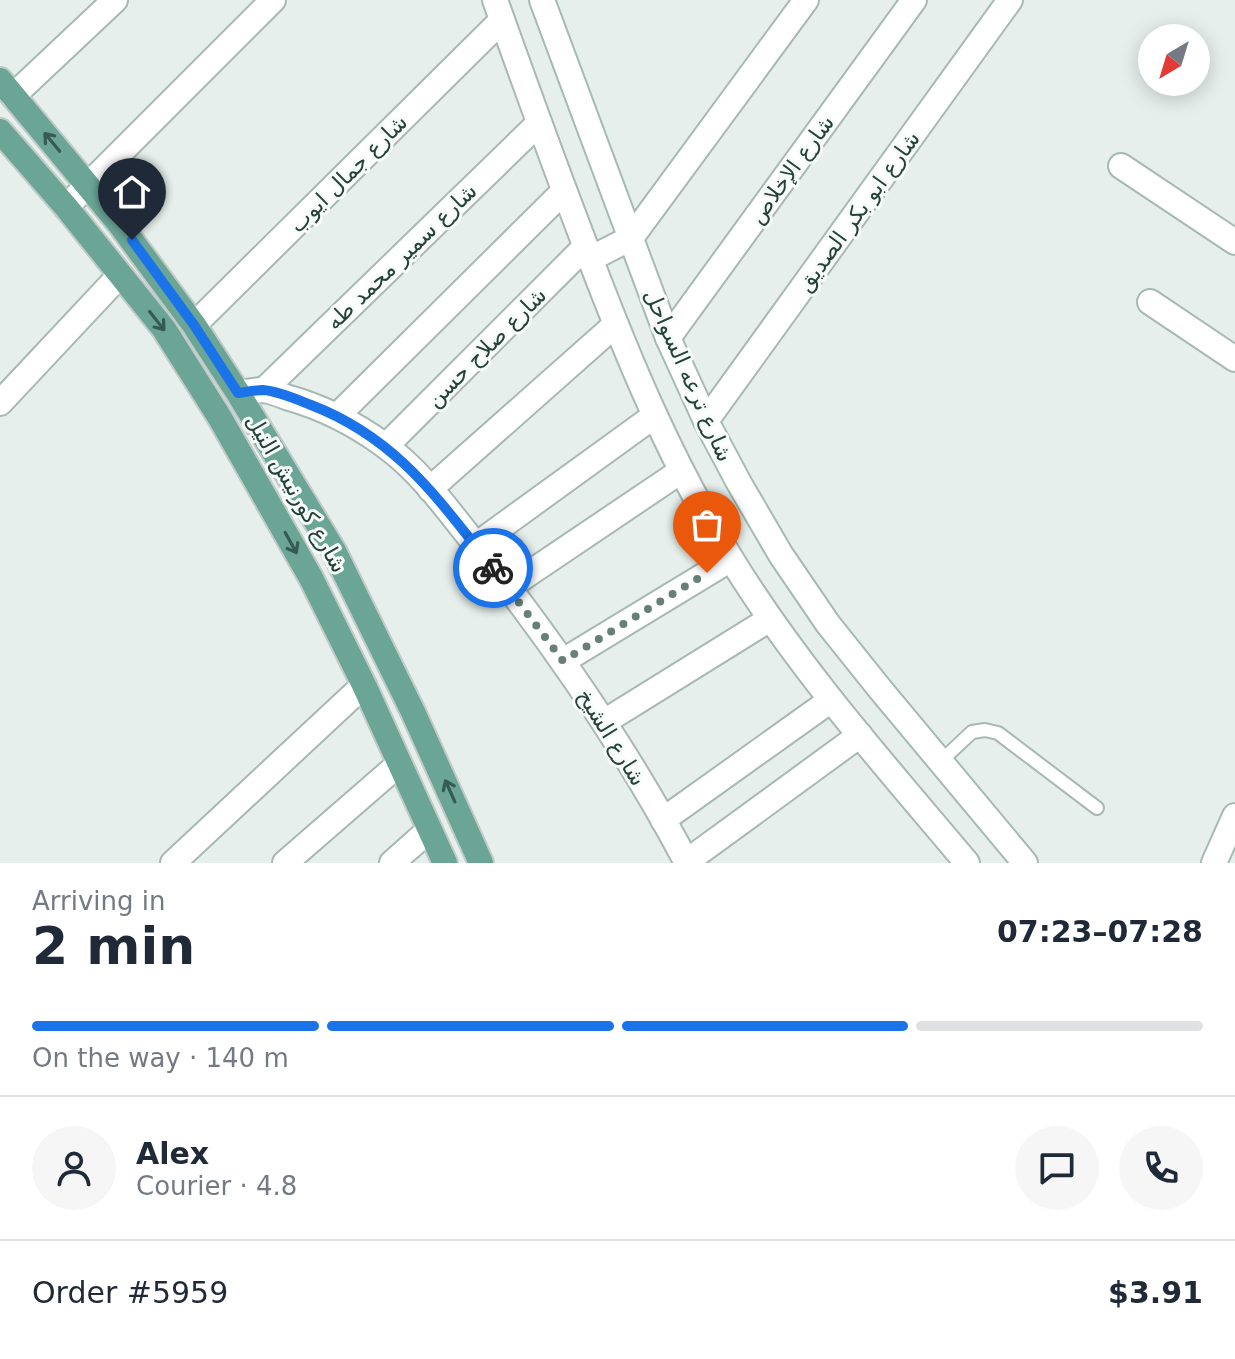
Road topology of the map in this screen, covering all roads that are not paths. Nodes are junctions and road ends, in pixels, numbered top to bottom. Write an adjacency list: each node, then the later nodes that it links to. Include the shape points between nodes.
1 (115, 0): 8 (street)
2 (273, 0): 12 (street)
3 (542, 0): 15 (street, شارع ترعه السواحل)
4 (806, 0): 15 (street)
5 (914, 0): 22 (street, شارع الإخلاص)
6 (1010, 0): 29 (street, شارع ابو بكر الصديق)
7 (499, 10): 9 (street, شارع ترعه السواحل); 20 (street, شارع جمال ايوب)
8 (6, 88): 12 (main road, شارع كورنيش النيل, one-way to 8)
9 (539, 123): 13 (street, شارع ترعه السواحل); 24 (street, شارع سمير محمد طه)
10 (2, 139): 14 (main road, شارع كورنيش النيل)
11 (1121, 166): 16 (street)
12 (89, 185): 14 (street); 20 (main road, شارع كورنيش النيل)
13 (564, 191): 17 (street, شارع ترعه السواحل); 27 (street)
14 (66, 207): 18 (main road, شارع كورنيش النيل)
15 (631, 238): 17 (street, شارع صلاح حسن); 22 (street, شارع ترعه السواحل)
16 (1235, 242)
17 (588, 253): 21 (street, شارع ترعه السواحل); 30 (street, شارع صلاح حسن)
18 (120, 275): 26 (street); 33 (main road, شارع كورنيش النيل, one-way to 33, via 192,371)
19 (1150, 302): 23 (street)
20 (194, 325): 25 (main road, شارع كورنيش النيل)
21 (615, 325): 28 (street, شارع ترعه السواحل); 34 (street)
22 (668, 338): 29 (street, شارع ترعه السواحل)
23 (1235, 359)
24 (264, 390): 25 (street, شارع الشيخ); 27 (street, شارع الشيخ)
25 (238, 393): 31 (main road, شارع كورنيش النيل)
26 (0, 403)
27 (338, 415): 30 (street, شارع الشيخ)
28 (654, 416): 32 (street, شارع ترعه السواحل); 35 (street)
29 (706, 421): 44 (street, شارع ترعه السواحل, via 804,590)
30 (386, 446): 34 (street, شارع الشيخ)
31 (278, 462): 33 (main road); 55 (main road, شارع كورنيش النيل, one-way to 31, via 334,551)
32 (681, 471): 36 (street, شارع ترعه السواحل); 37 (street)
33 (255, 479): 40 (main road, شارع كورنيش النيل, one-way to 40)
34 (430, 489): 35 (street, شارع الشيخ)
35 (476, 545): 37 (street, شارع الشيخ)
36 (731, 559): 38 (street, شارع ترعه السواحل); 39 (street)
37 (509, 587): 39 (street, شارع الشيخ)
38 (770, 619): 41 (street, شارع ترعه السواحل); 42 (street)
39 (563, 661): 42 (street, شارع الشيخ)
40 (364, 685): 45 (main road, شارع كورنيش النيل); 51 (street)
41 (831, 700): 43 (street, شارع ترعه السواحل); 48 (street)
42 (604, 722): 48 (street, شارع الشيخ)
43 (860, 735): 50 (street); 56 (street, شارع ترعه السواحل)
44 (940, 762): 46 (lane, via 972,732 998,733); 57 (street, شارع ترعه السواحل)
45 (399, 764): 49 (main road, شارع كورنيش النيل); 52 (street)
46 (1097, 808)
47 (1235, 816): 58 (street)
48 (663, 820): 50 (street, شارع الشيخ)
49 (429, 830): 53 (street); 54 (main road, شارع كورنيش النيل)
50 (687, 862)
51 (173, 863)
52 (285, 863)
53 (392, 863)
54 (445, 863)
55 (481, 863)
56 (967, 863)
57 (1025, 863)
58 (1214, 863)

